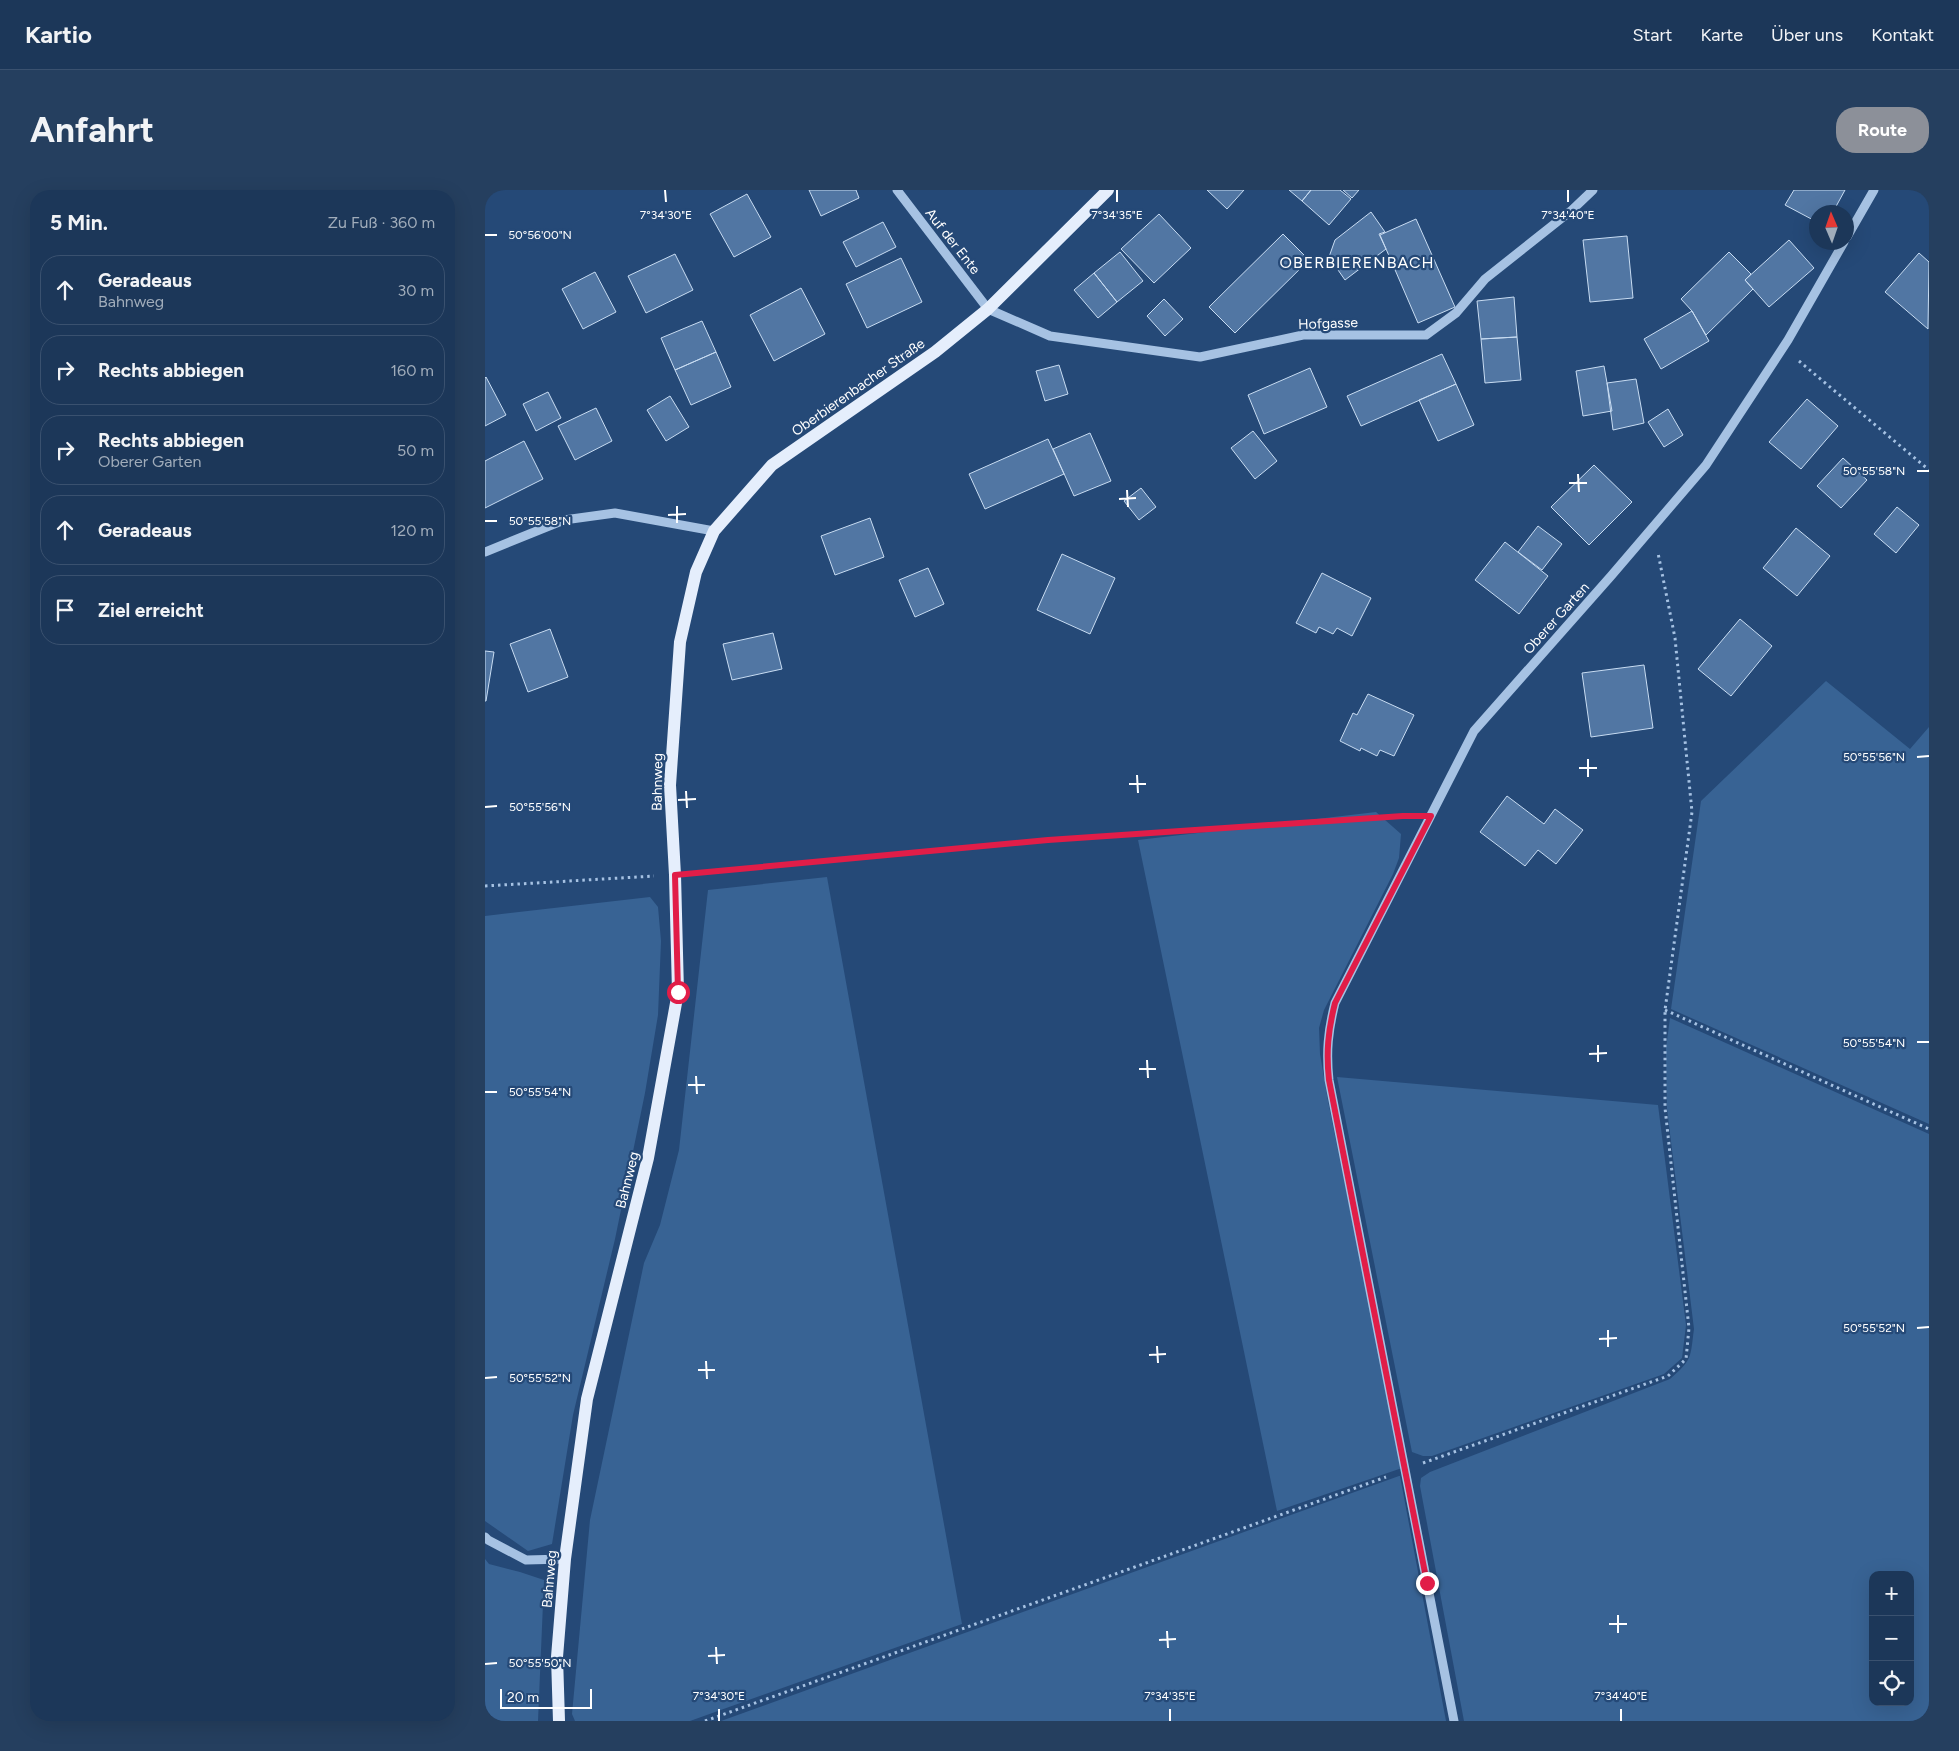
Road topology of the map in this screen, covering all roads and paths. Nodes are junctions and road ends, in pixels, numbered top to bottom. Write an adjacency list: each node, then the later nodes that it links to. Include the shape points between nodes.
1 (897, 190): 7 (street, Auf der Ente)
2 (1108, 190): 7 (main road, Oberbierenbacher Straße)
3 (1593, 190): 7 (street, Hofgasse, via 1485,279 1456,313 1426,335 1303,335 1200,357 1050,336)
4 (1874, 190): 5 (street)
5 (1854, 225)
6 (1838, 250): 8 (street, Oberer Garten)
7 (988, 309): 11 (main road, Oberbierenbacher Straße, via 935,352 772,465)
8 (1782, 349): 9 (path); 10 (street, Oberer Garten, via 1706,465)
9 (1929, 470)
10 (1653, 527): 14 (street, Oberer Garten, via 1474,730); 17 (path, via 1675,638 1692,812)
11 (714, 531): 12 (street, via 615,513 564,520); 13 (main road, Oberbierenbacher Straße, via 696,572)
12 (485, 552)
13 (680, 642): 15 (main road, Bahnweg, via 670,785)
14 (1431, 816): 15 (path, via 1048,840); 19 (street, Oberer Garten, via 1335,1003 1327,1054 1329,1080)
15 (675, 875): 16 (path); 21 (main road, Bahnweg, via 678,992 648,1158 587,1398)
16 (485, 886)
17 (1665, 1010): 18 (path); 19 (path, via 1665,1108 1689,1328 1686,1359 1668,1376)
18 (1929, 1129)
19 (1405, 1470): 23 (path); 24 (street, Oberer Garten)
20 (485, 1536): 21 (street, via 527,1560)
21 (565, 1559): 22 (main road, Bahnweg, via 557,1657)
22 (559, 1721)
23 (705, 1721)
24 (1454, 1721)

